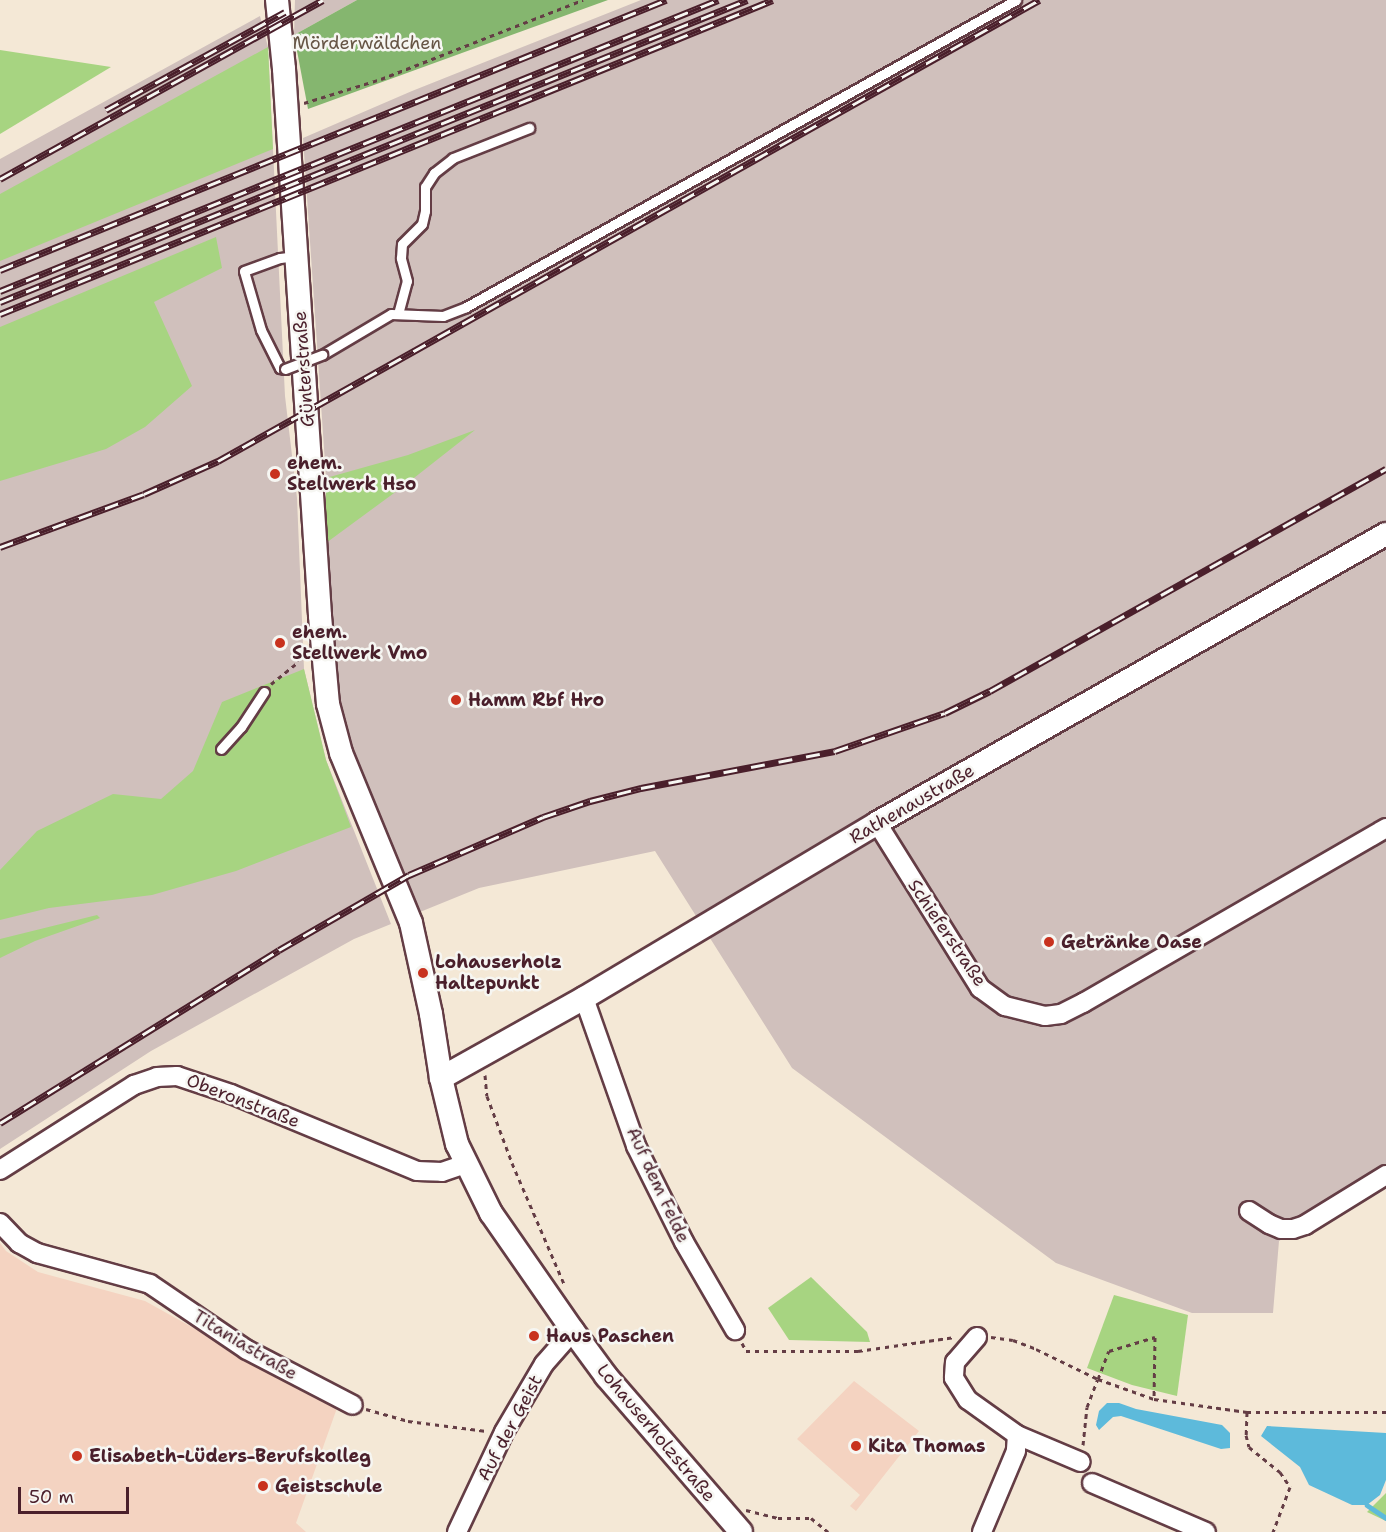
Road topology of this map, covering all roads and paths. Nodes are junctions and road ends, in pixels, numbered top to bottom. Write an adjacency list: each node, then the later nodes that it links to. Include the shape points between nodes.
1 (277, 0): 4 (street, Günterstraße)
2 (583, 0): 4 (path, via 381,80)
3 (1016, 0): 7 (lane, via 466,307 443,316)
4 (287, 107): 6 (street, Günterstraße)
5 (529, 128): 7 (lane, via 453,158 434,173 425,187 422,224 402,244 401,258 408,281)
6 (296, 256): 7 (lane, bridge, via 244,271 261,330 280,368 322,355 391,314); 14 (street, Günterstraße, via 328,704 341,753)
7 (398, 314)
8 (1386, 534): 12 (street, Rathenaustraße)
9 (297, 656): 10 (path, via 299,661)
10 (264, 692): 11 (lane)
11 (221, 749)
12 (877, 824): 13 (street, Schieferstraße, via 980,988 1005,1006 1045,1016 1061,1014 1083,1003); 15 (street, Rathenaustraße)
13 (1386, 828)
14 (404, 903): 17 (street, Lohauserholzstraße, via 419,955)
15 (584, 999): 17 (street, Rathenaustraße); 24 (street, Auf dem Felde, via 636,1146 684,1242)
16 (486, 1070): 23 (path, via 487,1096 566,1288)
17 (441, 1078): 18 (street, Lohauserholzstraße, via 451,1125)
18 (465, 1164): 19 (street, Oberonstraße, via 442,1172 417,1171 231,1094 177,1076 157,1077 134,1085); 23 (street, Lohauserholzstraße, via 491,1213)
19 (0, 1170)
20 (1386, 1175): 21 (street, via 1293,1229 1281,1229)
21 (1249, 1211)
22 (0, 1223): 28 (street, Titaniastraße, via 19,1243 38,1253 150,1284 247,1350)
23 (567, 1323): 31 (street, Auf der Geist); 35 (street, Lohauserholzstraße, via 606,1376)
24 (735, 1330): 25 (path, via 746,1351 858,1351)
25 (977, 1336): 26 (path, via 1013,1340); 32 (street, via 956,1362 954,1378 968,1400)
26 (1098, 1379): 27 (path); 27 (path, via 1109,1351 1155,1337); 33 (path, via 1087,1407)
27 (1154, 1399): 29 (path)
28 (353, 1406): 31 (path, via 408,1421)
29 (1247, 1412): 30 (path); 42 (path, via 1249,1447 1280,1472 1290,1487)
30 (1386, 1412)
31 (504, 1432): 37 (street, Auf der Geist)
32 (1017, 1436): 33 (street); 40 (street, via 1016,1451)
33 (1081, 1462)
34 (1092, 1483): 36 (street)
35 (716, 1503): 38 (street, Lohauserholzstraße); 39 (path, via 778,1518 811,1518)
36 (1187, 1528): 41 (street)
37 (457, 1532)
38 (741, 1532)
39 (828, 1532)
40 (982, 1532)
41 (1206, 1532)
42 (1273, 1532)

